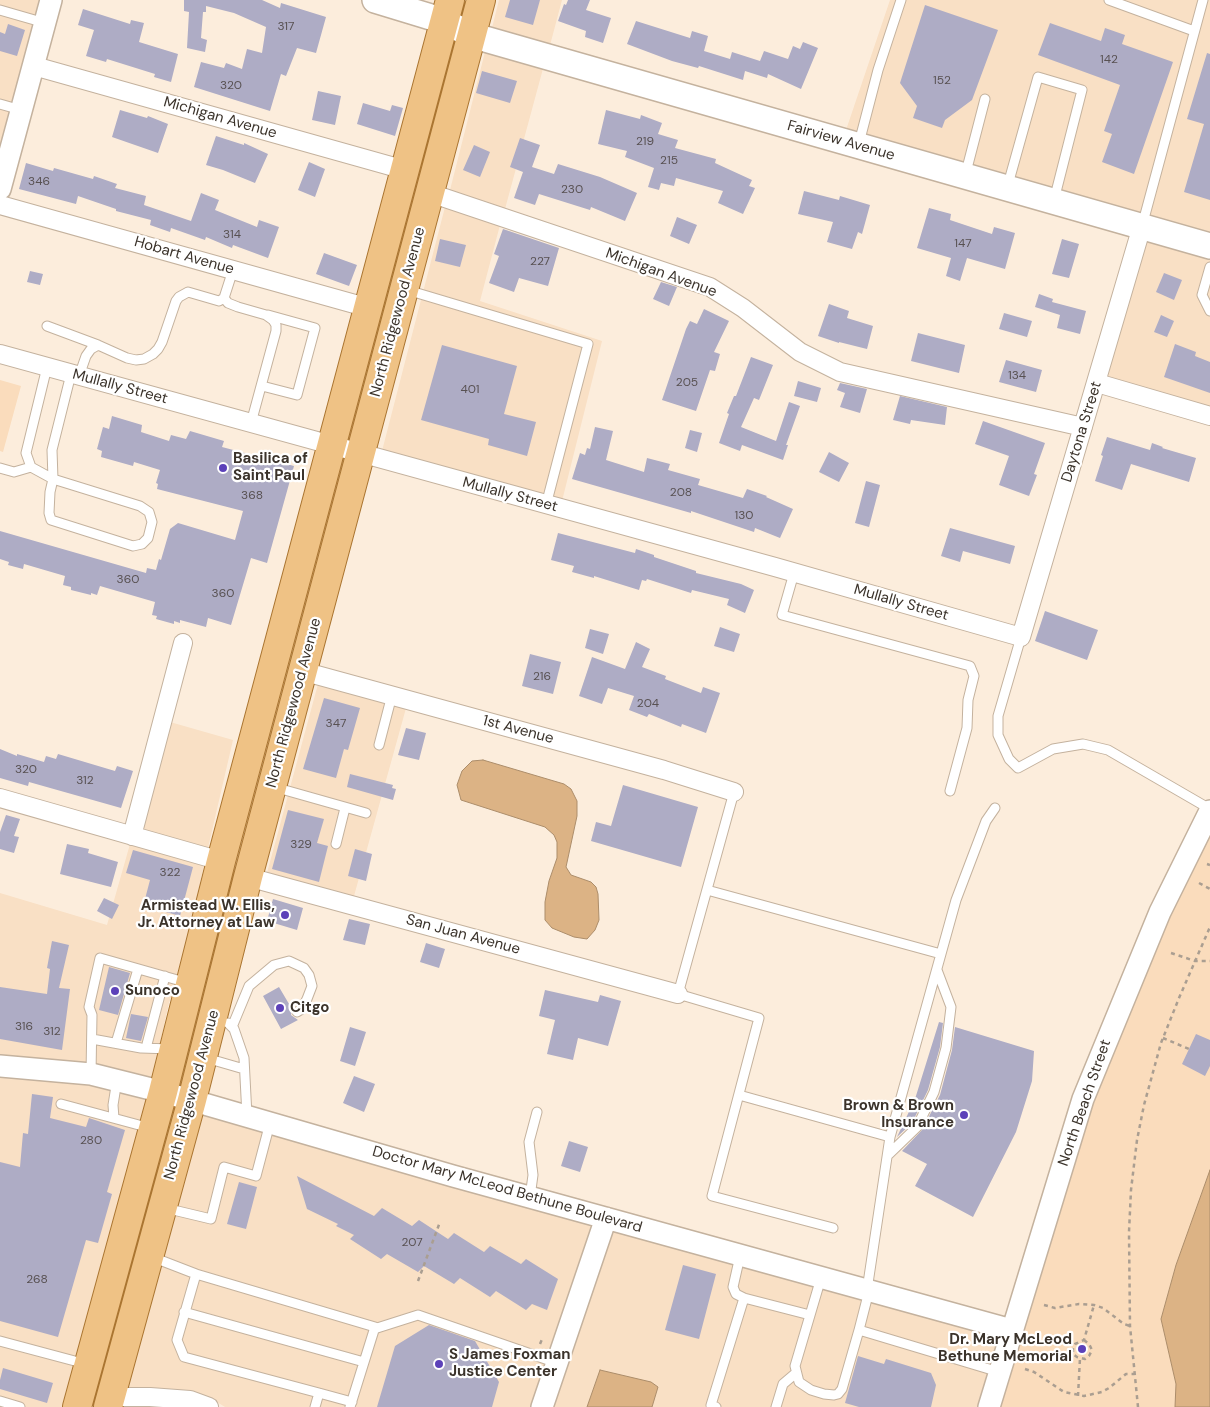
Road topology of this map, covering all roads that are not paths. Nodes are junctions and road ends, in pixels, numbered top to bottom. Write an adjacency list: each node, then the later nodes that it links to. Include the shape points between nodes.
1 (51, 0): 9 (street)
2 (375, 0): 8 (main road, Fairview Avenue)
3 (481, 0): 11 (main road, North Ridgewood Avenue)
4 (901, 0): 16 (lane)
5 (1109, 0): 10 (lane)
6 (1203, 0): 10 (lane)
7 (0, 10): 9 (lane)
8 (447, 11): 11 (main road, Fairview Avenue); 17 (main road, North Ridgewood Avenue)
9 (45, 23): 12 (street)
10 (1194, 31): 24 (lane)
11 (472, 35): 16 (main road, Fairview Avenue); 21 (main road, North Ridgewood Avenue)
12 (34, 66): 15 (street); 17 (street, Michigan Avenue)
13 (985, 99): 18 (lane)
14 (0, 104): 15 (lane)
15 (22, 110): 20 (street)
16 (858, 146): 18 (main road, Fairview Avenue)
17 (405, 170): 30 (main road, North Ridgewood Avenue)
18 (964, 176): 19 (main road, Fairview Avenue)
19 (1007, 188): 22 (main road, Fairview Avenue); 22 (lane, via 1038,78 1082,90)
20 (0, 189)
21 (430, 193): 28 (main road, North Ridgewood Avenue); 42 (street, Michigan Avenue, via 710,287 800,352 840,372)
22 (1054, 200): 24 (main road, Fairview Avenue)
23 (0, 205): 27 (street, Hobart Avenue)
24 (1142, 226): 25 (main road, Fairview Avenue); 38 (street, Daytona Street)
25 (1210, 246)
26 (1210, 267): 31 (lane, via 1202,295)
27 (234, 270): 29 (lane); 30 (street, Hobart Avenue)
28 (404, 289): 44 (main road, North Ridgewood Avenue); 48 (lane, via 588,344)
29 (224, 298): 32 (lane, via 238,307); 34 (lane, via 219,301 193,292 184,293 176,301 158,349 144,359 127,358)
30 (369, 308): 43 (main road, North Ridgewood Avenue)
31 (1210, 311)
32 (266, 314): 39 (lane, via 276,325 276,332); 39 (lane, via 315,328 297,395)
33 (47, 326): 34 (lane)
34 (98, 345): 37 (lane, via 91,349)
35 (0, 354): 36 (street, Mullally Street)
36 (47, 367): 37 (street, Mullally Street); 45 (lane, via 26,453)
37 (75, 375): 41 (street, Mullally Street); 47 (lane, via 52,450)
38 (1097, 383): 40 (street); 42 (street, Daytona Street)
39 (262, 386): 41 (lane)
40 (1210, 416)
41 (252, 423): 43 (street, Mullally Street)
42 (1083, 427): 50 (street, Daytona Street)
43 (332, 446): 44 (street, Mullally Street); 65 (main road, North Ridgewood Avenue)
44 (360, 454): 48 (street, Mullally Street); 52 (main road, North Ridgewood Avenue)
45 (31, 467): 46 (lane, via 14,472); 47 (lane)
46 (0, 468)
47 (53, 479): 47 (lane, via 51,520 133,546 148,538 152,522 149,512 140,506)
48 (546, 505): 49 (street, Mullally Street)
49 (794, 573): 50 (street, Mullally Street); 56 (lane, via 782,615 970,666 974,676 968,700 968,728)
50 (1021, 637): 61 (lane, via 998,716 998,735 1009,759 1018,768 1052,749 1083,744 1108,750)
51 (183, 643): 63 (street)
52 (302, 671): 53 (street, 1st Avenue); 55 (main road, North Ridgewood Avenue)
53 (392, 695): 54 (lane); 57 (street, 1st Avenue)
54 (379, 745)
55 (272, 787): 59 (lane); 66 (main road, North Ridgewood Avenue)
56 (950, 791)
57 (734, 792): 67 (lane)
58 (0, 798): 63 (street)
59 (345, 808): 62 (lane); 64 (lane)
60 (995, 808): 68 (lane, via 986,821 956,900)
61 (1210, 810): 109 (street, North Beach Street, via 1169,891 1083,1099)
62 (366, 813)
63 (132, 836): 65 (street)
64 (336, 844)
65 (221, 861): 71 (main road, North Ridgewood Avenue)
66 (248, 877): 72 (street, San Juan Avenue); 74 (main road, North Ridgewood Avenue)
67 (706, 890): 68 (lane); 72 (lane)
68 (941, 954): 70 (lane)
69 (138, 968): 71 (lane); 75 (lane, via 100,958 89,1007); 76 (lane)
70 (937, 970): 93 (lane); 94 (lane, via 952,1007 946,1048 934,1092 917,1127)
71 (178, 980): 77 (lane); 78 (main road, North Ridgewood Avenue)
72 (678, 994): 85 (lane, via 759,1018)
73 (297, 1012): 74 (lane, via 308,999 312,986 304,968 289,961 274,965 249,986)
74 (223, 1019): 79 (main road, North Ridgewood Avenue); 81 (lane, via 244,1058)
75 (92, 1039): 76 (lane); 82 (lane)
76 (116, 1043): 77 (lane)
77 (146, 1048): 78 (lane)
78 (174, 1049): 84 (main road, North Ridgewood Avenue)
79 (203, 1057): 81 (lane); 86 (main road, North Ridgewood Avenue)
80 (0, 1066): 82 (street, Doctor Mary McLeod Bethune Boulevard)
81 (244, 1069): 89 (lane)
82 (91, 1074): 83 (street, Doctor Mary McLeod Bethune Boulevard)
83 (118, 1080): 84 (street, Doctor Mary McLeod Bethune Boulevard); 90 (lane)
84 (164, 1092): 86 (street, Doctor Mary McLeod Bethune Boulevard); 92 (main road, North Ridgewood Avenue)
85 (739, 1095): 93 (lane); 98 (lane, via 712,1196)
86 (192, 1100): 89 (street, Doctor Mary McLeod Bethune Boulevard); 96 (main road, North Ridgewood Avenue)
87 (61, 1104): 90 (lane)
88 (537, 1112): 95 (lane, via 529,1142 533,1175)
89 (247, 1116): 91 (street, Doctor Mary McLeod Bethune Boulevard)
90 (114, 1118): 92 (lane)
91 (270, 1123): 95 (street, Doctor Mary McLeod Bethune Boulevard); 96 (lane, via 256,1176 224,1168 211,1219)
92 (154, 1129): 113 (main road, North Ridgewood Avenue)
93 (890, 1137): 94 (lane)
94 (887, 1155): 103 (lane)
95 (530, 1197): 97 (street, Doctor Mary McLeod Bethune Boulevard)
96 (163, 1207): 99 (main road, North Ridgewood Avenue)
97 (606, 1218): 100 (street, Doctor Mary McLeod Bethune Boulevard); 112 (street)
98 (833, 1228)
99 (149, 1256): 101 (lane); 118 (main road, North Ridgewood Avenue)
100 (740, 1256): 102 (street, Doctor Mary McLeod Bethune Boulevard); 104 (lane, via 733,1287 736,1294)
101 (196, 1274): 105 (lane); 107 (lane)
102 (821, 1278): 103 (street, Doctor Mary McLeod Bethune Boulevard); 106 (lane)
103 (868, 1291): 108 (lane); 109 (street, Doctor Mary McLeod Bethune Boulevard)
104 (744, 1298): 106 (lane); 126 (lane, via 710,1405)
105 (184, 1312): 111 (lane); 116 (lane, via 177,1340 184,1357)
106 (810, 1315): 115 (lane, via 795,1366)
107 (374, 1329): 111 (lane); 112 (lane, via 418,1315)
108 (860, 1330): 114 (lane); 115 (lane, via 838,1394 811,1390 800,1382)
109 (1012, 1330): 114 (street, North Beach Street)
110 (0, 1341): 113 (lane)
111 (364, 1362): 120 (lane)
112 (557, 1363): 125 (street)
113 (88, 1365): 122 (main road, North Ridgewood Avenue)
114 (999, 1372): 128 (street, North Beach Street)
115 (796, 1373): 127 (lane, via 783,1384)
116 (319, 1393): 120 (lane); 124 (lane)
117 (0, 1401): 121 (lane)
118 (109, 1402): 119 (street)
119 (168, 1403): 123 (street, via 190,1400)
120 (351, 1405)
121 (20, 1407)
122 (77, 1407)
123 (209, 1407)
124 (314, 1407)
125 (542, 1407)
126 (716, 1407)
127 (776, 1407)
128 (989, 1407)

